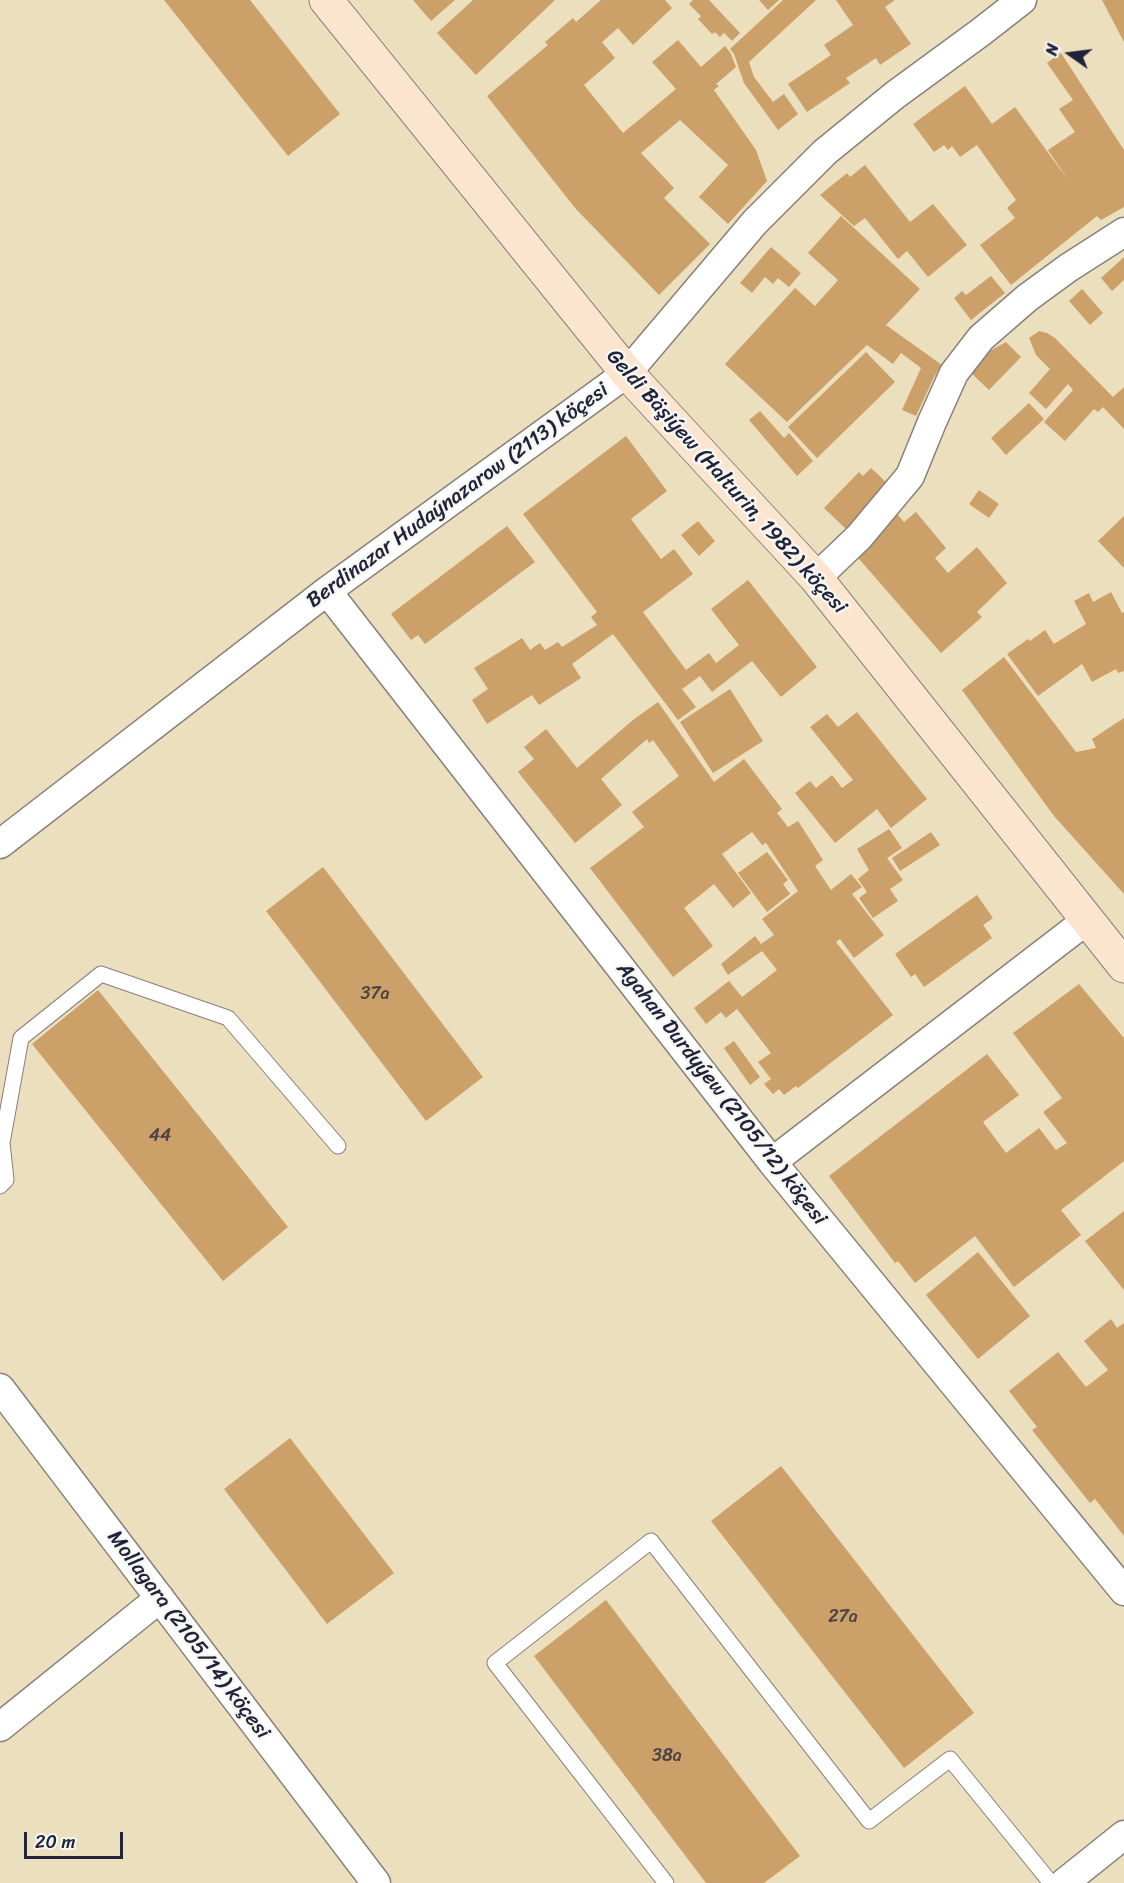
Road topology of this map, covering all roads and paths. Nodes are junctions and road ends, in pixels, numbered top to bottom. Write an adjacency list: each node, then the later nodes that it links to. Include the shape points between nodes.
1 (1022, 0): 4 (street, Berdinazar Hudaýnazarow (2113) köçesi, via 825,152 755,222)
2 (332, 2): 4 (street, Geldi Bäşiýew (Halturin, 1982) köçesi)
3 (1124, 232): 5 (street, via 1059,274 981,338 954,373 910,476 859,537)
4 (627, 374): 5 (street, Geldi Bäşiýew (Halturin, 1982) köçesi); 6 (street, Berdinazar Hudaýnazarow (2113) köçesi)
5 (816, 578): 8 (street, Geldi Bäşiýew (Halturin, 1982) köçesi)
6 (327, 591): 7 (street, Berdinazar Hudaýnazarow (2113) köçesi); 11 (street, Agahan Durdyýew (2105/12) köçesi)
7 (0, 844)
8 (1087, 920): 9 (street, Geldi Bäşiýew (Halturin, 1982) köçesi); 11 (street)
9 (1124, 966)
10 (338, 1146): 12 (lane, via 228,1018 101,974 21,1038 2,1143 6,1180)
11 (772, 1162): 14 (street, Agahan Durdyýew (2105/12) köçesi)
12 (0, 1185)
13 (0, 1388): 15 (street, Mollagara (2105/14) köçesi)
14 (1124, 1591)
15 (160, 1598): 16 (street); 18 (street, Mollagara (2105/14) köçesi)
16 (0, 1727)
17 (1124, 1836): 21 (street)
18 (376, 1883)
19 (666, 1883): 20 (lane, via 495,1663 651,1541 869,1821 950,1759)
20 (1051, 1883)
21 (1064, 1883)

